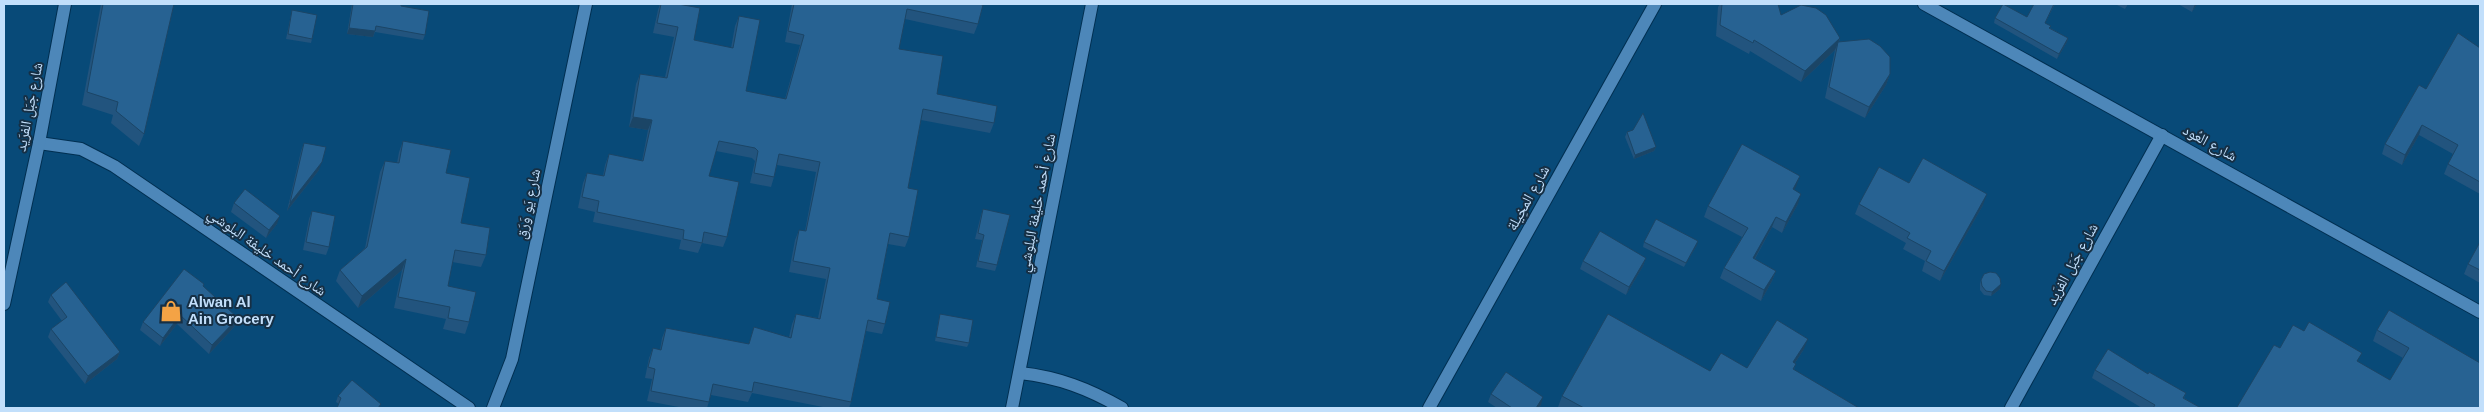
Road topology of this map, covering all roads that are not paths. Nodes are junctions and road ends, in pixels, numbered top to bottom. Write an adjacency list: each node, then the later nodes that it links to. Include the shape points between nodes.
1 (65, 4): 7 (street, شارع جَبَل الفرَيد)
2 (586, 4): 13 (street, شارع يَو وَرَق, via 512,359)
3 (1092, 4): 11 (street, شارع أحمد خليفة البلوشي)
4 (1655, 4): 16 (street, شارع المخِيلة)
5 (1924, 4): 6 (street, شارع العُود)
6 (2162, 135): 10 (street, شارع العُود); 17 (street, شارع جَبَل الفرَيد)
7 (39, 142): 8 (street, شارع جَبَل الفرَيد); 12 (street, شارع أحمد خليفة البلوشي, via 81,149 114,166)
8 (5, 289): 9 (street, شارع جَبَل الفرَيد)
9 (4, 304)
10 (2480, 312)
11 (1020, 373): 14 (street, شارع أحمد خليفة البلوشي); 15 (street, via 1058,379)
12 (468, 408)
13 (493, 408)
14 (1012, 408)
15 (1122, 408)
16 (1429, 408)
17 (2011, 408)

